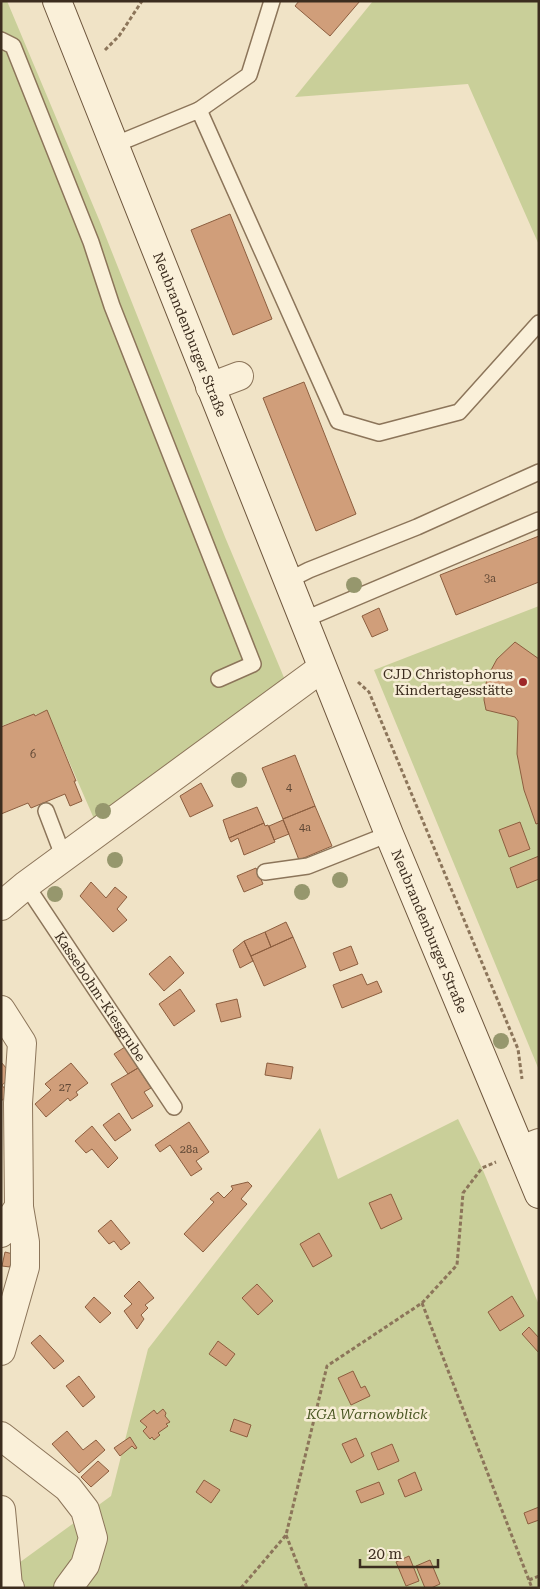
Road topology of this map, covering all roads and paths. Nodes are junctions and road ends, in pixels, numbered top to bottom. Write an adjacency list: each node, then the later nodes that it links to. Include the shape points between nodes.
1 (57, 1): 7 (main road, Neubrandenburger Straße)
2 (142, 1): 5 (path, via 120,36)
3 (272, 1): 6 (lane, via 249,75)
4 (1, 40): 16 (lane, via 13,46 253,664)
5 (104, 51)
6 (199, 110): 7 (lane); 8 (lane, via 338,421 379,433 459,412)
7 (114, 145): 10 (main road, Neubrandenburger Straße)
8 (539, 323)
9 (239, 376): 10 (main road)
10 (210, 387): 13 (main road, Neubrandenburger Straße)
11 (539, 472): 13 (lane)
12 (539, 520): 14 (lane)
13 (287, 581): 14 (main road, Neubrandenburger Straße)
14 (302, 620): 15 (main road, Neubrandenburger Straße)
15 (322, 668): 19 (main road, Neubrandenburger Straße); 20 (main road)
16 (219, 679)
17 (355, 680): 25 (path, via 369,692 518,1049)
18 (46, 811): 20 (lane)
19 (389, 834): 21 (lane, via 308,866); 28 (main road, Neubrandenburger Straße)
20 (64, 858): 22 (main road)
21 (265, 872)
22 (26, 885): 23 (main road); 26 (lane, Kassebohm-Kiesgrube)
23 (1, 906)
24 (1, 1010): 27 (main road, via 22,1043)
25 (523, 1083)
26 (174, 1107)
27 (10, 1110): 30 (main road)
28 (530, 1147): 29 (main road, Neubrandenburger Straße); 32 (path, via 482,1168 463,1193 457,1266)
29 (539, 1194)
30 (19, 1207): 31 (main road); 33 (main road, via 25,1267)
31 (1, 1232)
32 (422, 1303): 36 (path, via 327,1366); 38 (path)
33 (1, 1351)
34 (1, 1436): 40 (main road, via 68,1488 85,1510 93,1538 85,1565)
35 (1, 1510): 39 (main road)
36 (286, 1536): 41 (path); 42 (path)
37 (539, 1576): 38 (path)
38 (529, 1580): 43 (path)
39 (10, 1588)
40 (68, 1588)
41 (241, 1588)
42 (307, 1588)
43 (532, 1588)

